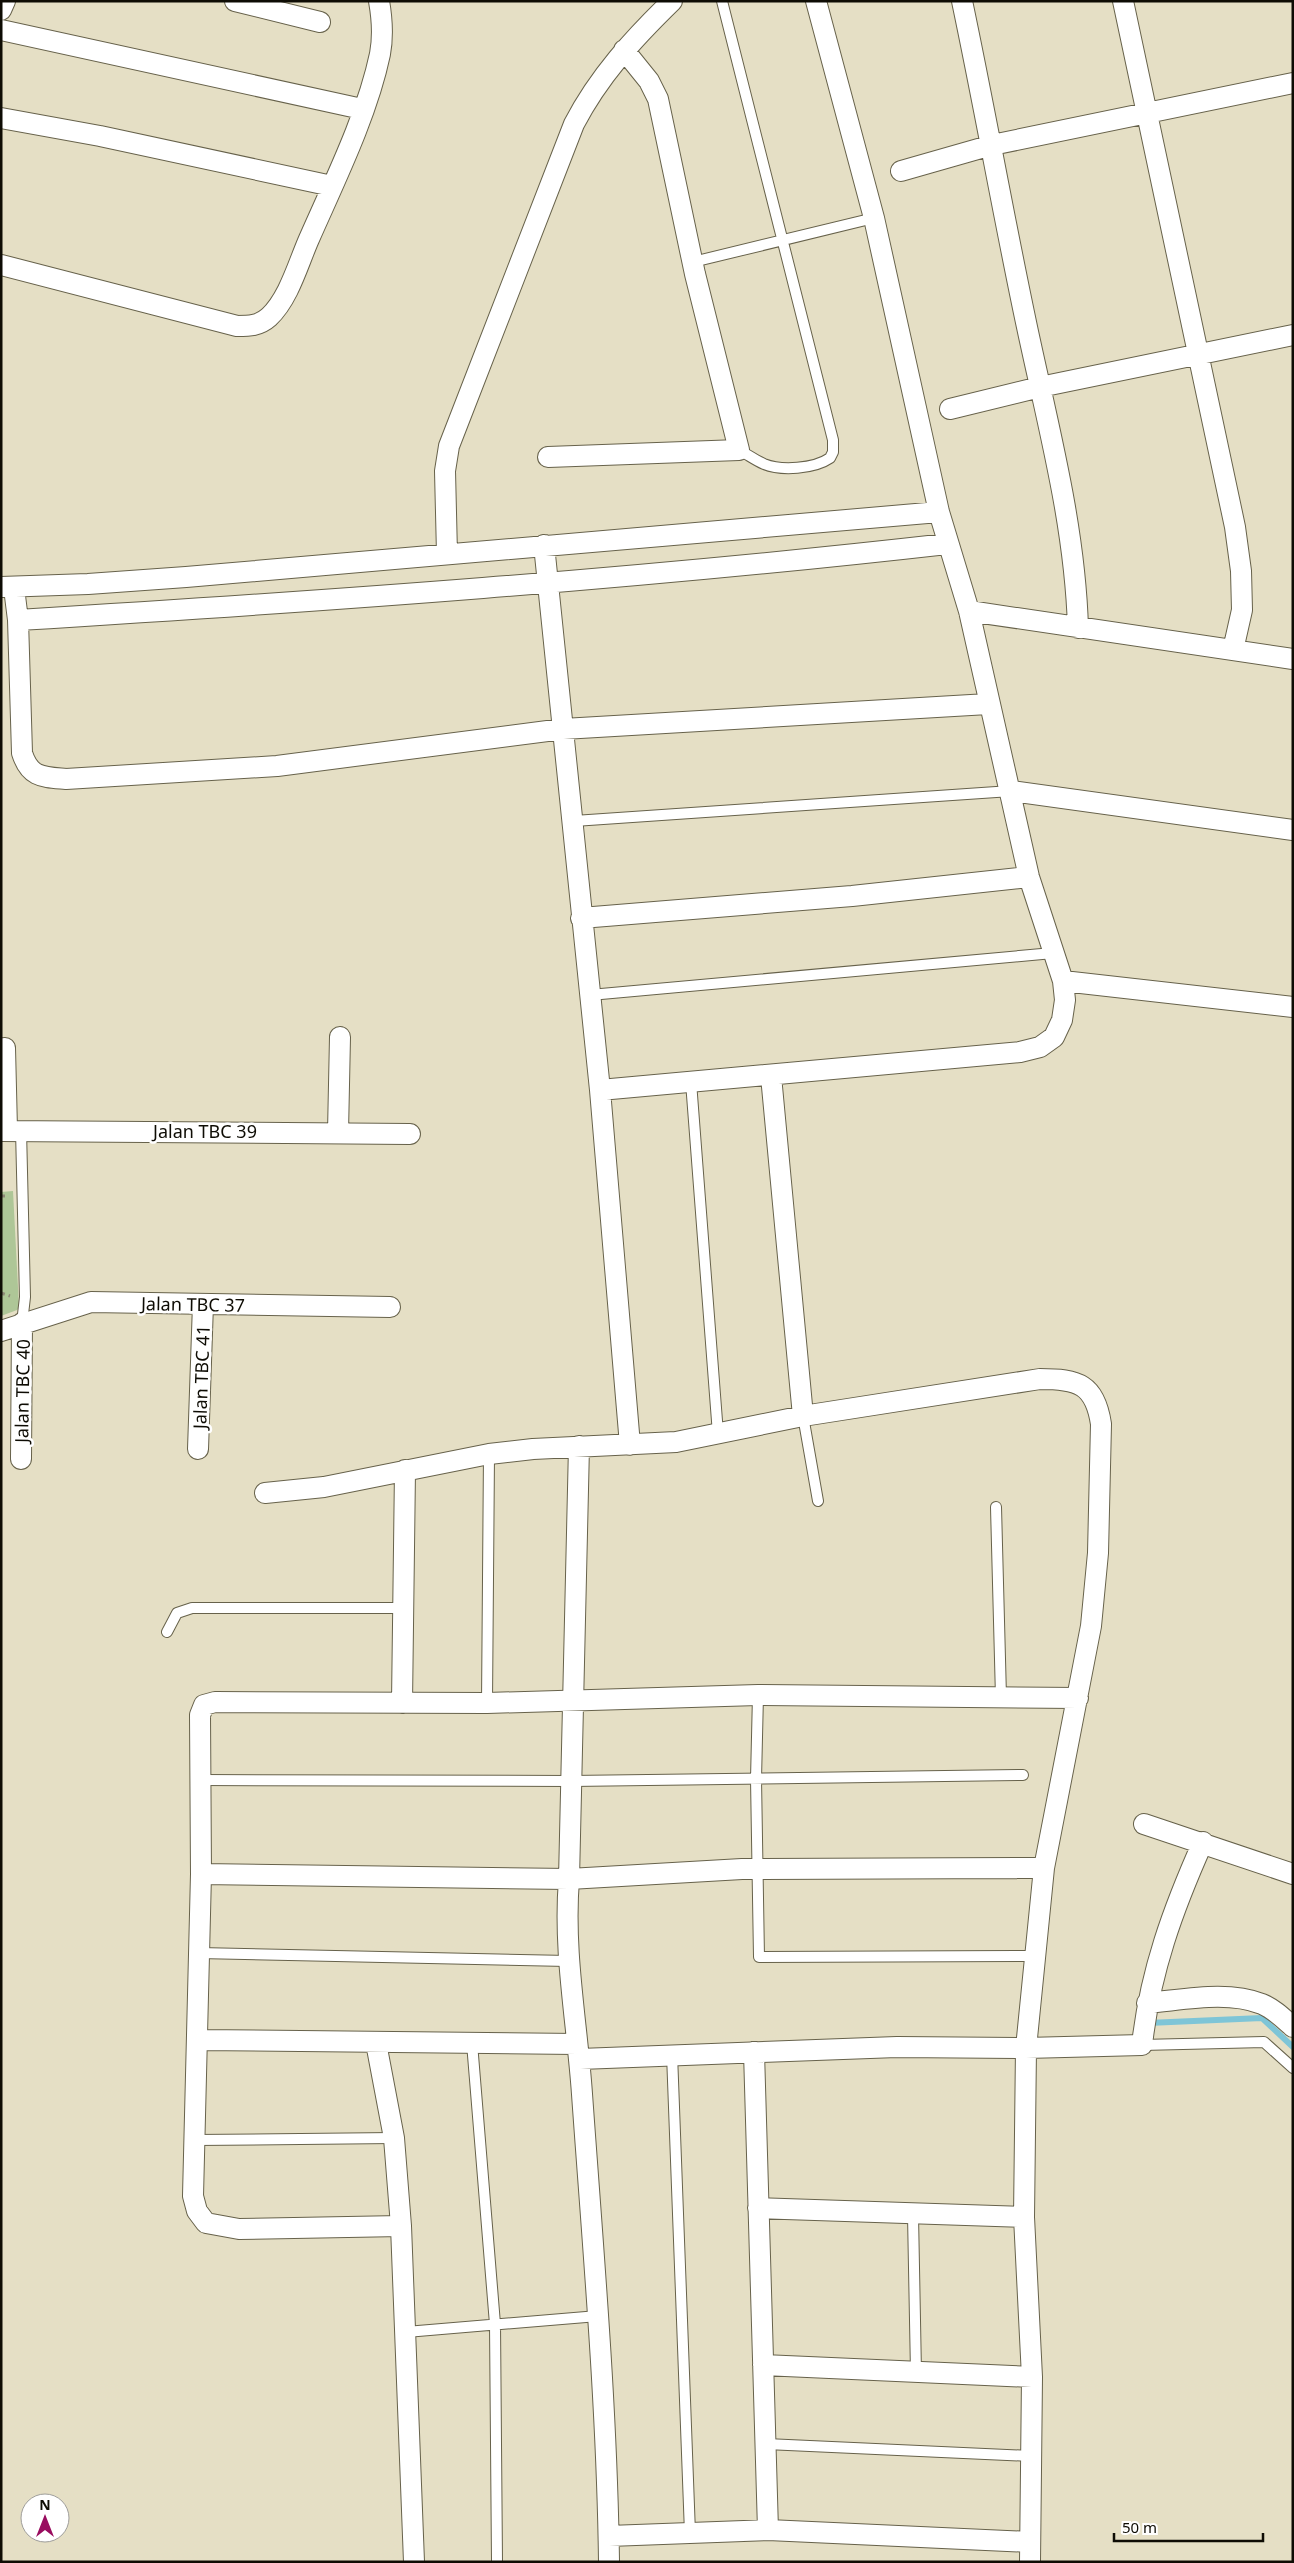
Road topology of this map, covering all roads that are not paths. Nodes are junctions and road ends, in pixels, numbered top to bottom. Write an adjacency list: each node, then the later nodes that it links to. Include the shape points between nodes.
1 (5, 1): 9 (street)
2 (235, 1): 10 (street)
3 (379, 1): 14 (street, via 382,18 380,54)
4 (672, 1): 12 (street)
5 (722, 1): 21 (lane)
6 (816, 1): 20 (street)
7 (962, 1): 17 (street)
8 (1124, 1): 15 (street)
9 (1, 10)
10 (320, 22)
11 (1, 30): 14 (street)
12 (624, 50): 22 (street, via 649,81 658,99); 33 (street, via 602,76 574,124 449,446 445,471)
13 (1293, 82): 15 (street)
14 (362, 109): 19 (street)
15 (1148, 112): 17 (street); 25 (street)
16 (1, 118): 19 (street)
17 (992, 144): 18 (street); 26 (street)
18 (902, 170)
19 (332, 186): 23 (street, via 285,294 268,318 254,326 237,326)
20 (874, 218): 21 (lane); 30 (street)
21 (783, 240): 22 (lane); 28 (lane, via 833,440 833,452 825,461 783,468 764,464)
22 (693, 262): 28 (street)
23 (1, 265)
24 (1293, 335): 25 (street)
25 (1197, 354): 26 (street); 39 (street, via 1235,527 1241,570 1242,610)
26 (1040, 386): 27 (street); 38 (street, via 1069,531)
27 (950, 409)
28 (739, 450): 29 (street)
29 (548, 457)
30 (939, 512): 31 (street); 32 (street)
31 (947, 544): 34 (street, via 776,563); 36 (street)
32 (544, 545): 33 (street); 34 (street)
33 (447, 554): 35 (street, via 205,576)
34 (547, 581): 37 (street, via 257,605); 42 (street)
35 (8, 588): 37 (street)
36 (969, 611): 38 (street); 41 (street)
37 (18, 620): 42 (street, via 22,753 26,766 35,774 49,777 66,779 277,766)
38 (1078, 628): 39 (street)
39 (1233, 650): 40 (street)
40 (1293, 660)
41 (988, 704): 42 (street); 43 (street)
42 (563, 728): 44 (street)
43 (1011, 790): 44 (lane); 45 (street); 46 (street)
44 (574, 820): 47 (street)
45 (1293, 830)
46 (1029, 877): 47 (street, via 852,896); 48 (street)
47 (581, 918): 50 (street)
48 (1053, 953): 49 (street); 50 (lane)
49 (1063, 982): 51 (street); 54 (street, via 1062,1020 1054,1036 1040,1047 1020,1052)
50 (590, 995): 56 (street)
51 (1293, 1007)
52 (340, 1038): 58 (street)
53 (5, 1048): 57 (street)
54 (771, 1076): 55 (street); 64 (street)
55 (691, 1082): 56 (street); 65 (lane)
56 (600, 1090): 66 (street)
57 (10, 1130): 58 (street, Jalan TBC 39); 62 (lane, via 25,1297)
58 (338, 1132): 59 (street, Jalan TBC 39)
59 (410, 1134)
60 (203, 1304): 61 (street, Jalan TBC 37); 62 (street, Jalan TBC 37, via 91,1302); 68 (street, Jalan TBC 41)
61 (390, 1307)
62 (22, 1323): 63 (street, Jalan TBC 37); 70 (street, Jalan TBC 40)
63 (1, 1331)
64 (803, 1416): 65 (street); 73 (lane); 79 (street, via 1040,1380 1077,1382 1089,1390 1098,1406 1101,1424 1098,1553 1091,1626)
65 (718, 1434): 66 (street, via 676,1442)
66 (630, 1445): 67 (street)
67 (579, 1446): 69 (street); 80 (street)
68 (198, 1449)
69 (489, 1454): 71 (street); 82 (lane)
70 (21, 1459)
71 (405, 1470): 72 (street, via 324,1487); 75 (street)
72 (265, 1493)
73 (818, 1501)
74 (996, 1507): 78 (lane)
75 (404, 1608): 76 (lane, via 192,1608 177,1613); 81 (street)
76 (167, 1632)
77 (758, 1695): 78 (street); 80 (street); 84 (lane)
78 (1001, 1697): 79 (street)
79 (1078, 1698): 89 (street)
80 (574, 1700): 82 (street); 86 (street)
81 (402, 1703): 82 (street); 85 (street, via 215,1702 204,1705 200,1715)
82 (487, 1703)
83 (1023, 1775): 84 (lane)
84 (756, 1779): 86 (lane); 90 (lane)
85 (200, 1780): 86 (lane); 91 (street)
86 (571, 1781): 93 (street)
87 (1144, 1824): 88 (street)
88 (1203, 1842): 92 (street); 97 (street, via 1162,1945)
89 (1044, 1868): 90 (street); 95 (street)
90 (757, 1870): 93 (street); 95 (lane, via 758,1957)
91 (200, 1874): 93 (street); 94 (street)
92 (1293, 1874)
93 (569, 1879): 96 (street, via 566,1917)
94 (199, 1953): 96 (lane); 99 (street)
95 (1034, 1956): 103 (street)
96 (568, 1961): 104 (street)
97 (1147, 2003): 98 (street, via 1240,1999 1261,2004 1278,2013); 102 (street)
98 (1293, 2027)
99 (197, 2040): 100 (street); 109 (street)
100 (376, 2043): 101 (street); 108 (street)
101 (472, 2043): 104 (street); 115 (lane)
102 (1142, 2045): 103 (street); 107 (lane, via 1264,2042)
103 (1026, 2048): 105 (street, via 896,2047); 112 (street)
104 (579, 2052): 106 (street); 114 (street)
105 (754, 2052): 106 (street); 110 (street)
106 (672, 2054): 123 (lane)
107 (1293, 2068)
108 (394, 2138): 109 (lane); 113 (street)
109 (195, 2140): 113 (street, via 193,2196 197,2211 206,2223 239,2229)
110 (758, 2208): 111 (street); 117 (street)
111 (913, 2215): 112 (street); 118 (lane)
112 (1024, 2217): 119 (street)
113 (401, 2226): 116 (street)
114 (598, 2316): 115 (lane); 124 (street)
115 (495, 2324): 116 (lane); 127 (lane)
116 (406, 2332): 126 (street)
117 (763, 2365): 118 (street); 120 (street)
118 (916, 2373): 119 (street)
119 (1032, 2377): 121 (street)
120 (766, 2444): 121 (lane); 122 (street)
121 (1031, 2456): 125 (street)
122 (768, 2530): 123 (street); 125 (street)
123 (690, 2533): 124 (street)
124 (609, 2536): 128 (street)
125 (1030, 2542): 129 (street)
126 (414, 2562)
127 (497, 2562)
128 (609, 2562)
129 (1030, 2562)

